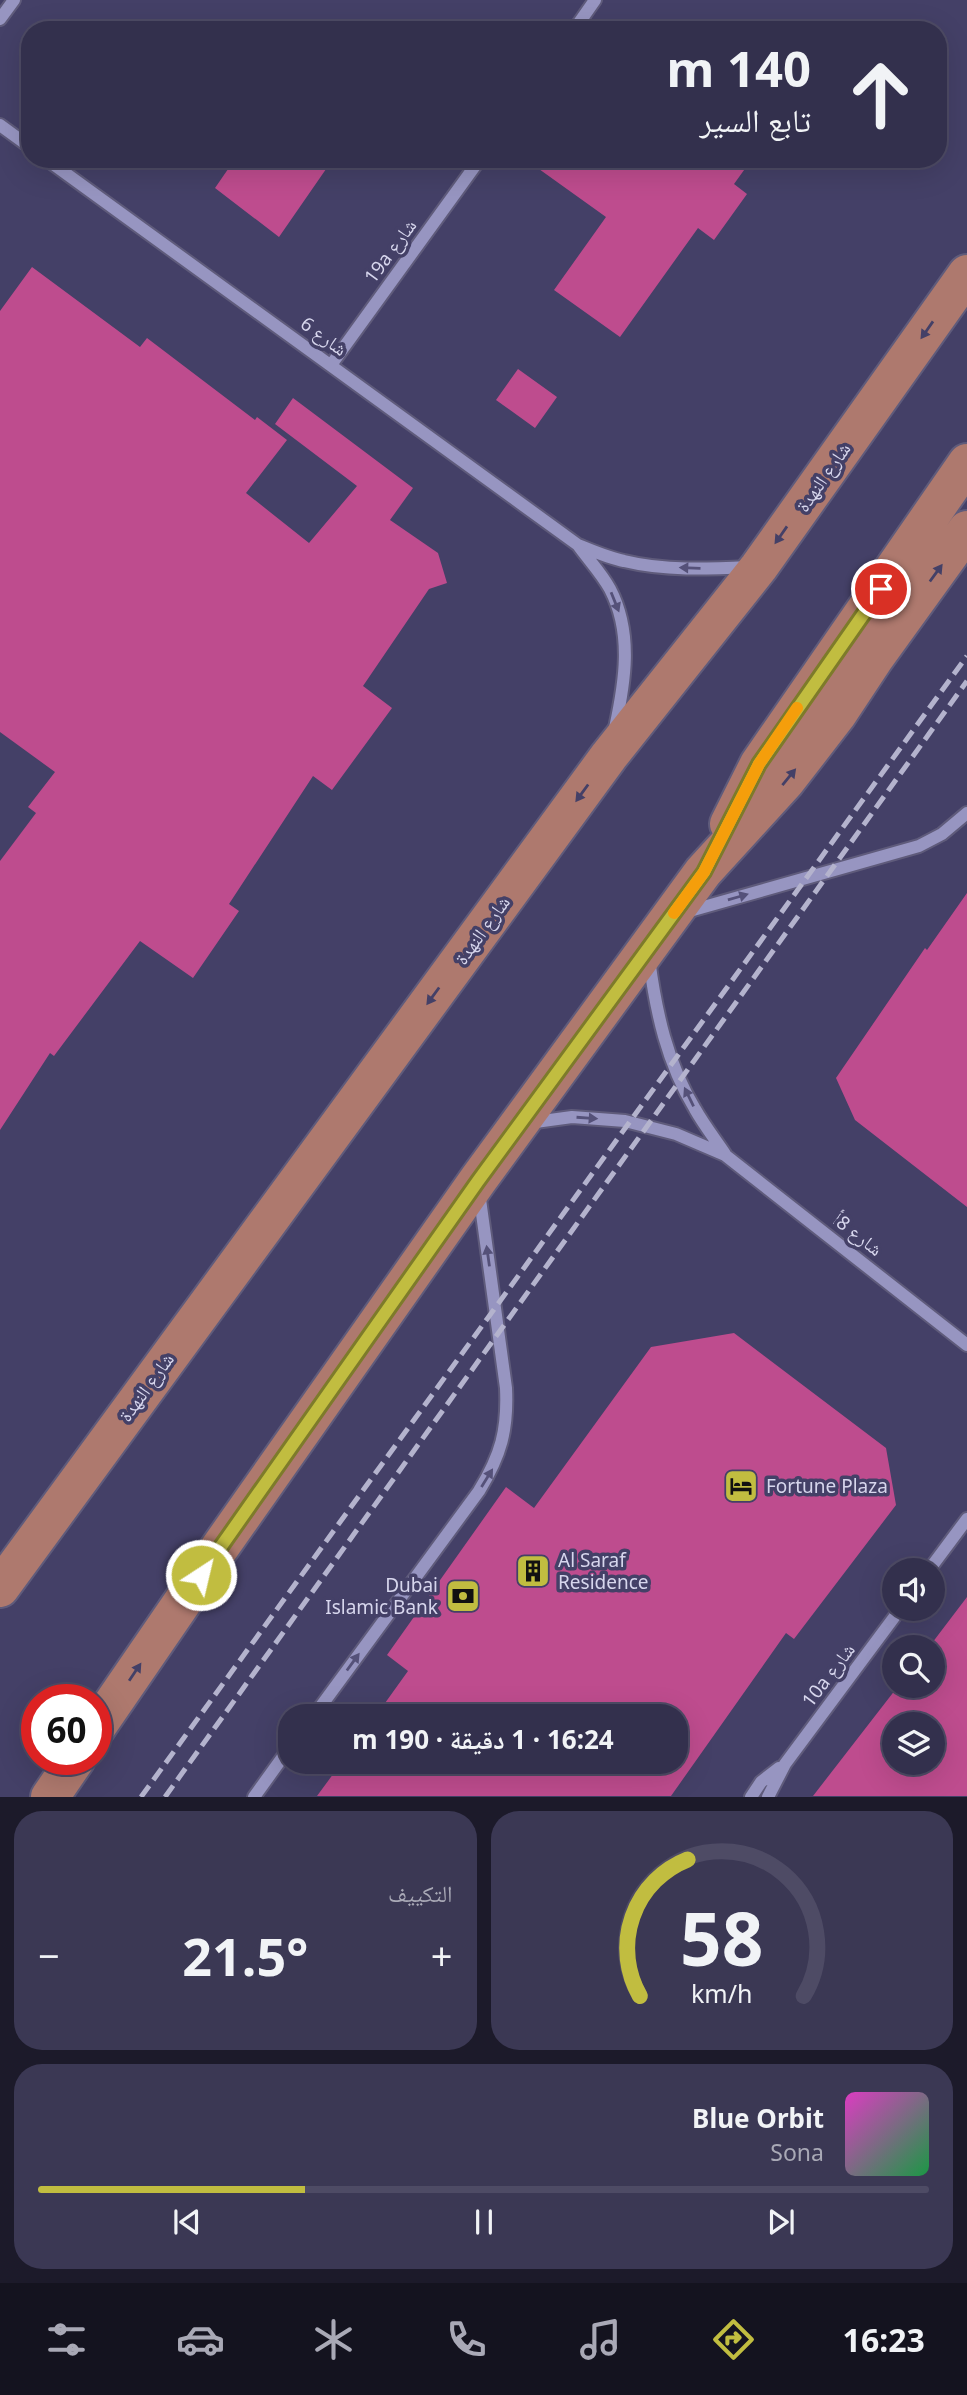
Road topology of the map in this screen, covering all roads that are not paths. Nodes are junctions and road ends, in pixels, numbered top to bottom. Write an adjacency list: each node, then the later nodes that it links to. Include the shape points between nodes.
1 (14, 0): 3 (street)
2 (595, 0): 4 (street)
3 (0, 19)
4 (580, 21)
5 (0, 125): 6 (street)
6 (21, 140)
7 (58, 168): 10 (street, شارع 6)
8 (473, 168): 10 (street, 19a شارع)
9 (967, 274): 14 (main road, شارع النهدة, one-way to 14)
10 (331, 365): 13 (street, شارع 6)
11 (967, 463): 17 (main road, via 759,764)
12 (967, 530): 17 (main road, one-way to 12, via 820,737)
13 (578, 545): 14 (street, شارع 6, one-way to 13, via 668,567 624,561); 15 (street, شارع 6, one-way to 15, via 610,588 624,624 622,697)
14 (758, 567): 15 (main road, شارع النهدة)
15 (609, 756): 26 (main road, شارع النهدة, one-way to 26)
16 (967, 813): 18 (street, one-way to 16, via 919,846)
17 (704, 872): 18 (main road)
18 (672, 916): 19 (main road)
19 (648, 948): 20 (main road); 21 (street, شارع 8أ, one-way to 19, via 694,1108 670,1058 655,1004)
20 (519, 1124): 21 (street, شارع 8أ, one-way to 21, via 572,1118 625,1121 677,1134); 22 (main road)
21 (725, 1155): 23 (street, شارع 8أ)
22 (478, 1181): 28 (street, one-way to 22, via 479,1491 503,1442 506,1388); 29 (main road, one-way to 22)
23 (967, 1345)
24 (967, 1519): 25 (street)
25 (938, 1558)
26 (0, 1588)
27 (891, 1621): 31 (street, 10a شارع)
28 (323, 1704)
29 (112, 1705)
30 (278, 1764): 34 (street)
31 (785, 1764): 35 (street, 10a شارع, via 761,1782); 36 (street, 10a شارع)
32 (64, 1775): 33 (main road)
33 (50, 1797)
34 (254, 1797)
35 (751, 1797)
36 (768, 1797)

